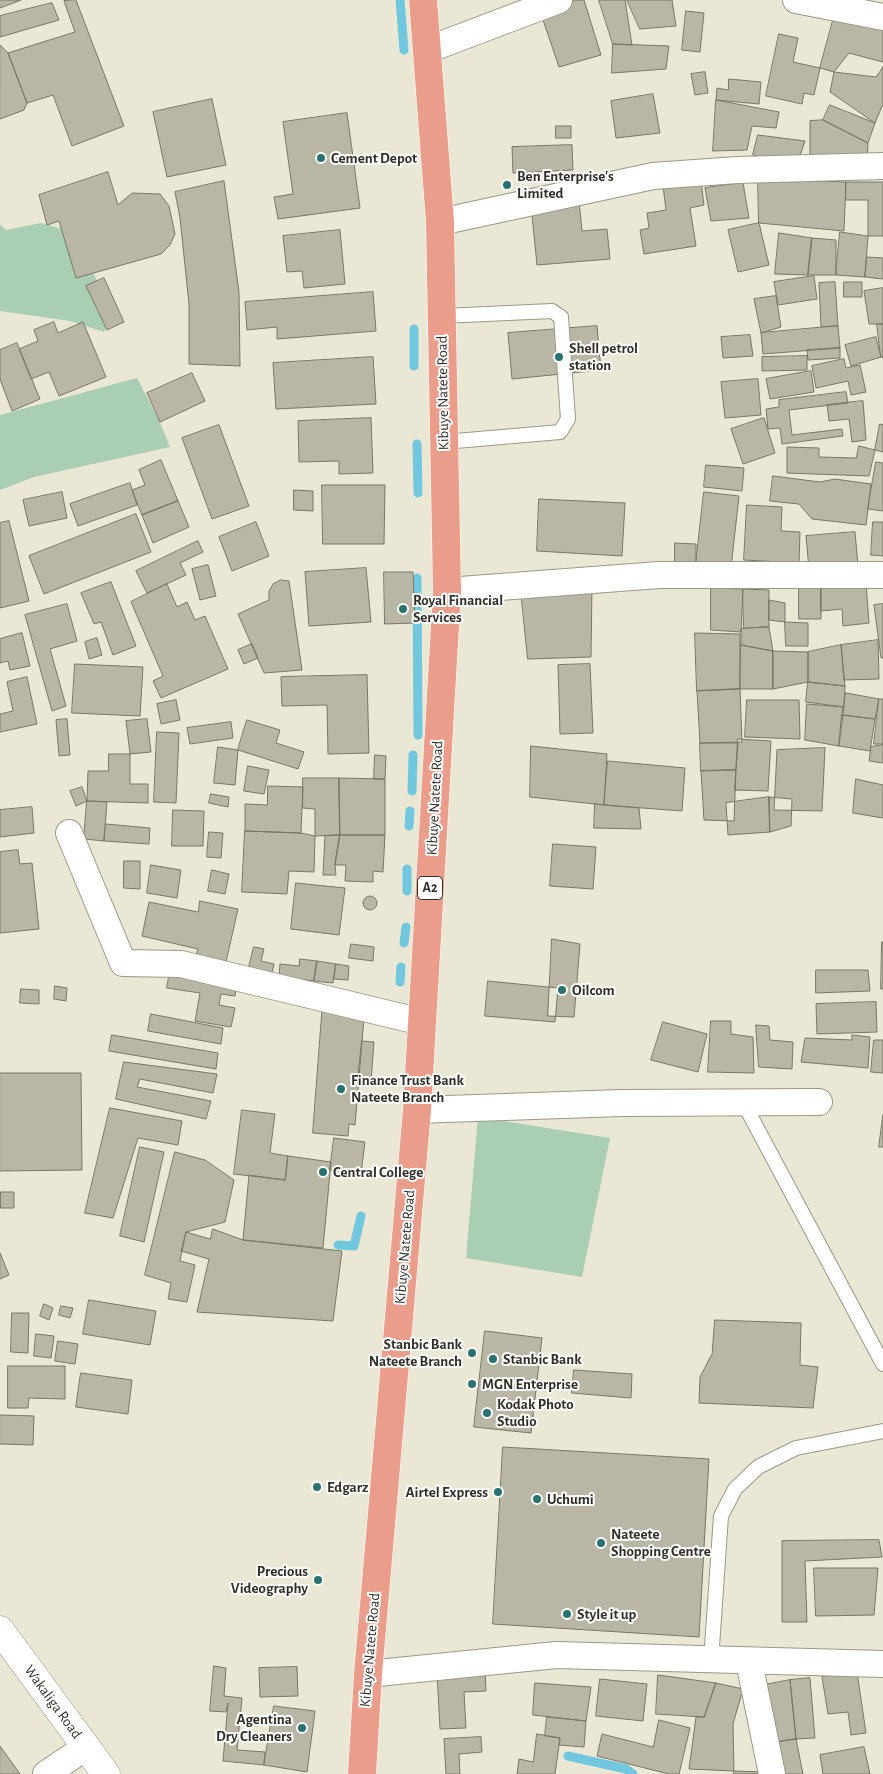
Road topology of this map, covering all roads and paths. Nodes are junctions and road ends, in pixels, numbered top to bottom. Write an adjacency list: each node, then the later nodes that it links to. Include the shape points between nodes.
1 (423, 0): 5 (main road, Kibuye Natete Road / A2)
2 (559, 0): 5 (street)
3 (796, 0): 4 (street)
4 (883, 17)
5 (427, 50): 7 (main road, Kibuye Natete Road / A2)
6 (883, 166): 7 (street, via 653,176)
7 (440, 222): 8 (main road, Kibuye Natete Road / A2)
8 (442, 316): 9 (main road, Kibuye Natete Road / A2); 9 (lane, via 552,311 561,317 568,418 560,432)
9 (444, 442): 11 (main road, Kibuye Natete Road / A2)
10 (883, 575): 11 (street, via 659,575)
11 (447, 590): 13 (main road, Kibuye Natete Road / A2)
12 (69, 833): 13 (street, via 123,963 181,964)
13 (422, 1022): 16 (main road, Kibuye Natete Road / A2)
14 (743, 1102): 15 (street); 16 (street); 17 (lane)
15 (819, 1102)
16 (417, 1110): 23 (main road, Kibuye Natete Road / A2)
17 (883, 1364)
18 (883, 1431): 20 (lane, via 796,1448 758,1467 734,1489 722,1516)
19 (0, 1630): 24 (main road, Wakaliga Road)
20 (711, 1661): 21 (street); 23 (street, via 556,1655)
21 (750, 1662): 22 (street); 28 (street)
22 (883, 1664)
23 (368, 1674): 27 (main road, Kibuye Natete Road / A2)
24 (86, 1747): 25 (street); 26 (main road, Wakaliga Road)
25 (46, 1774)
26 (106, 1774)
27 (362, 1774)
28 (772, 1774)

